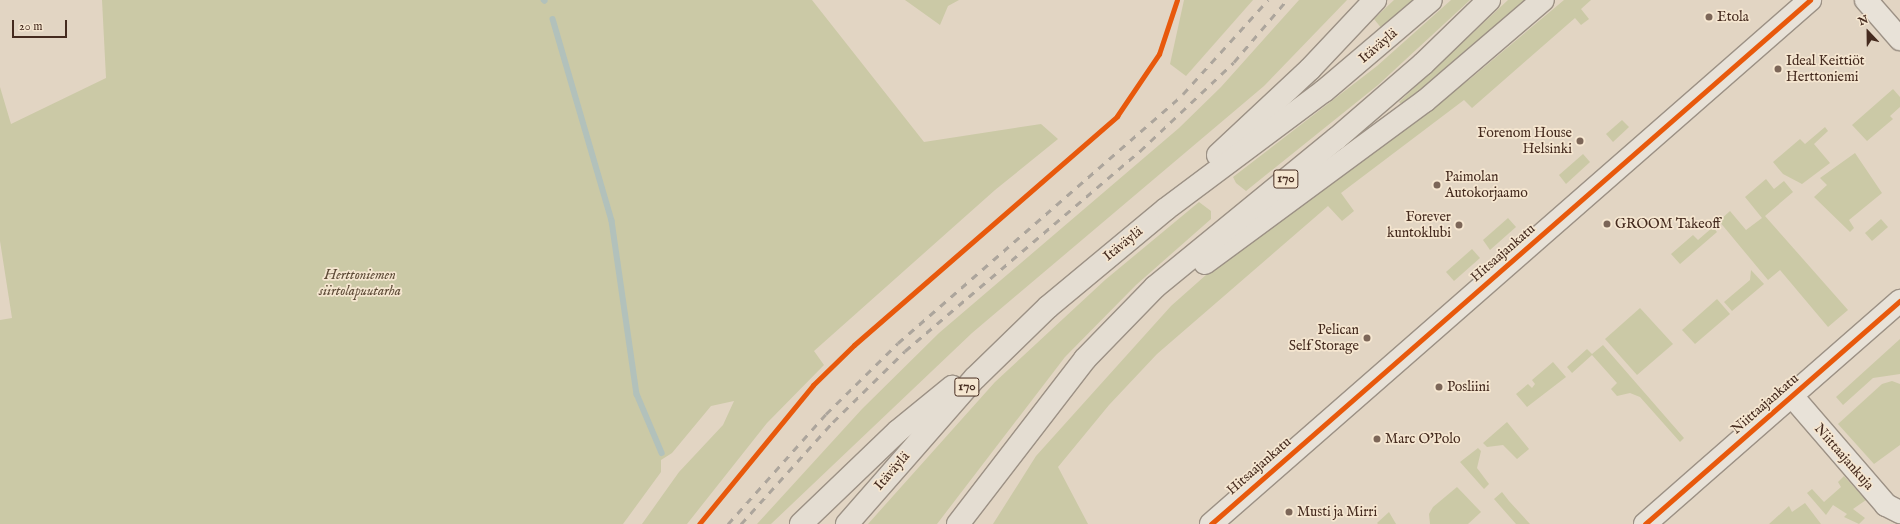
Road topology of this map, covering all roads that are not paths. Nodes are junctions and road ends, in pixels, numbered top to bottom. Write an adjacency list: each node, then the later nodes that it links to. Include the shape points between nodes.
1 (1375, 0): 8 (highway)
2 (1431, 0): 8 (highway, Itäväylä / 170, via 1324,91)
3 (1489, 0): 11 (highway, 170, via 1423,64 1155,288)
4 (1543, 0): 11 (highway, via 1425,101 1232,242)
5 (1810, 0): 17 (street, Hitsaajankatu)
6 (1866, 0): 7 (street)
7 (1900, 39)
8 (1166, 209): 10 (highway, Itäväylä / 170)
9 (1900, 301): 12 (street, Niittaajankatu)
10 (1048, 307): 14 (highway, via 898,431); 15 (highway, Itäväylä / 170, via 975,378)
11 (1085, 359): 16 (highway, 170)
12 (1792, 396): 13 (street, Niittaajankuja, via 1886,505); 18 (street, Niittaajankatu)
13 (1900, 512)
14 (801, 524)
15 (847, 524)
16 (958, 524)
17 (1211, 524)
18 (1645, 524)

